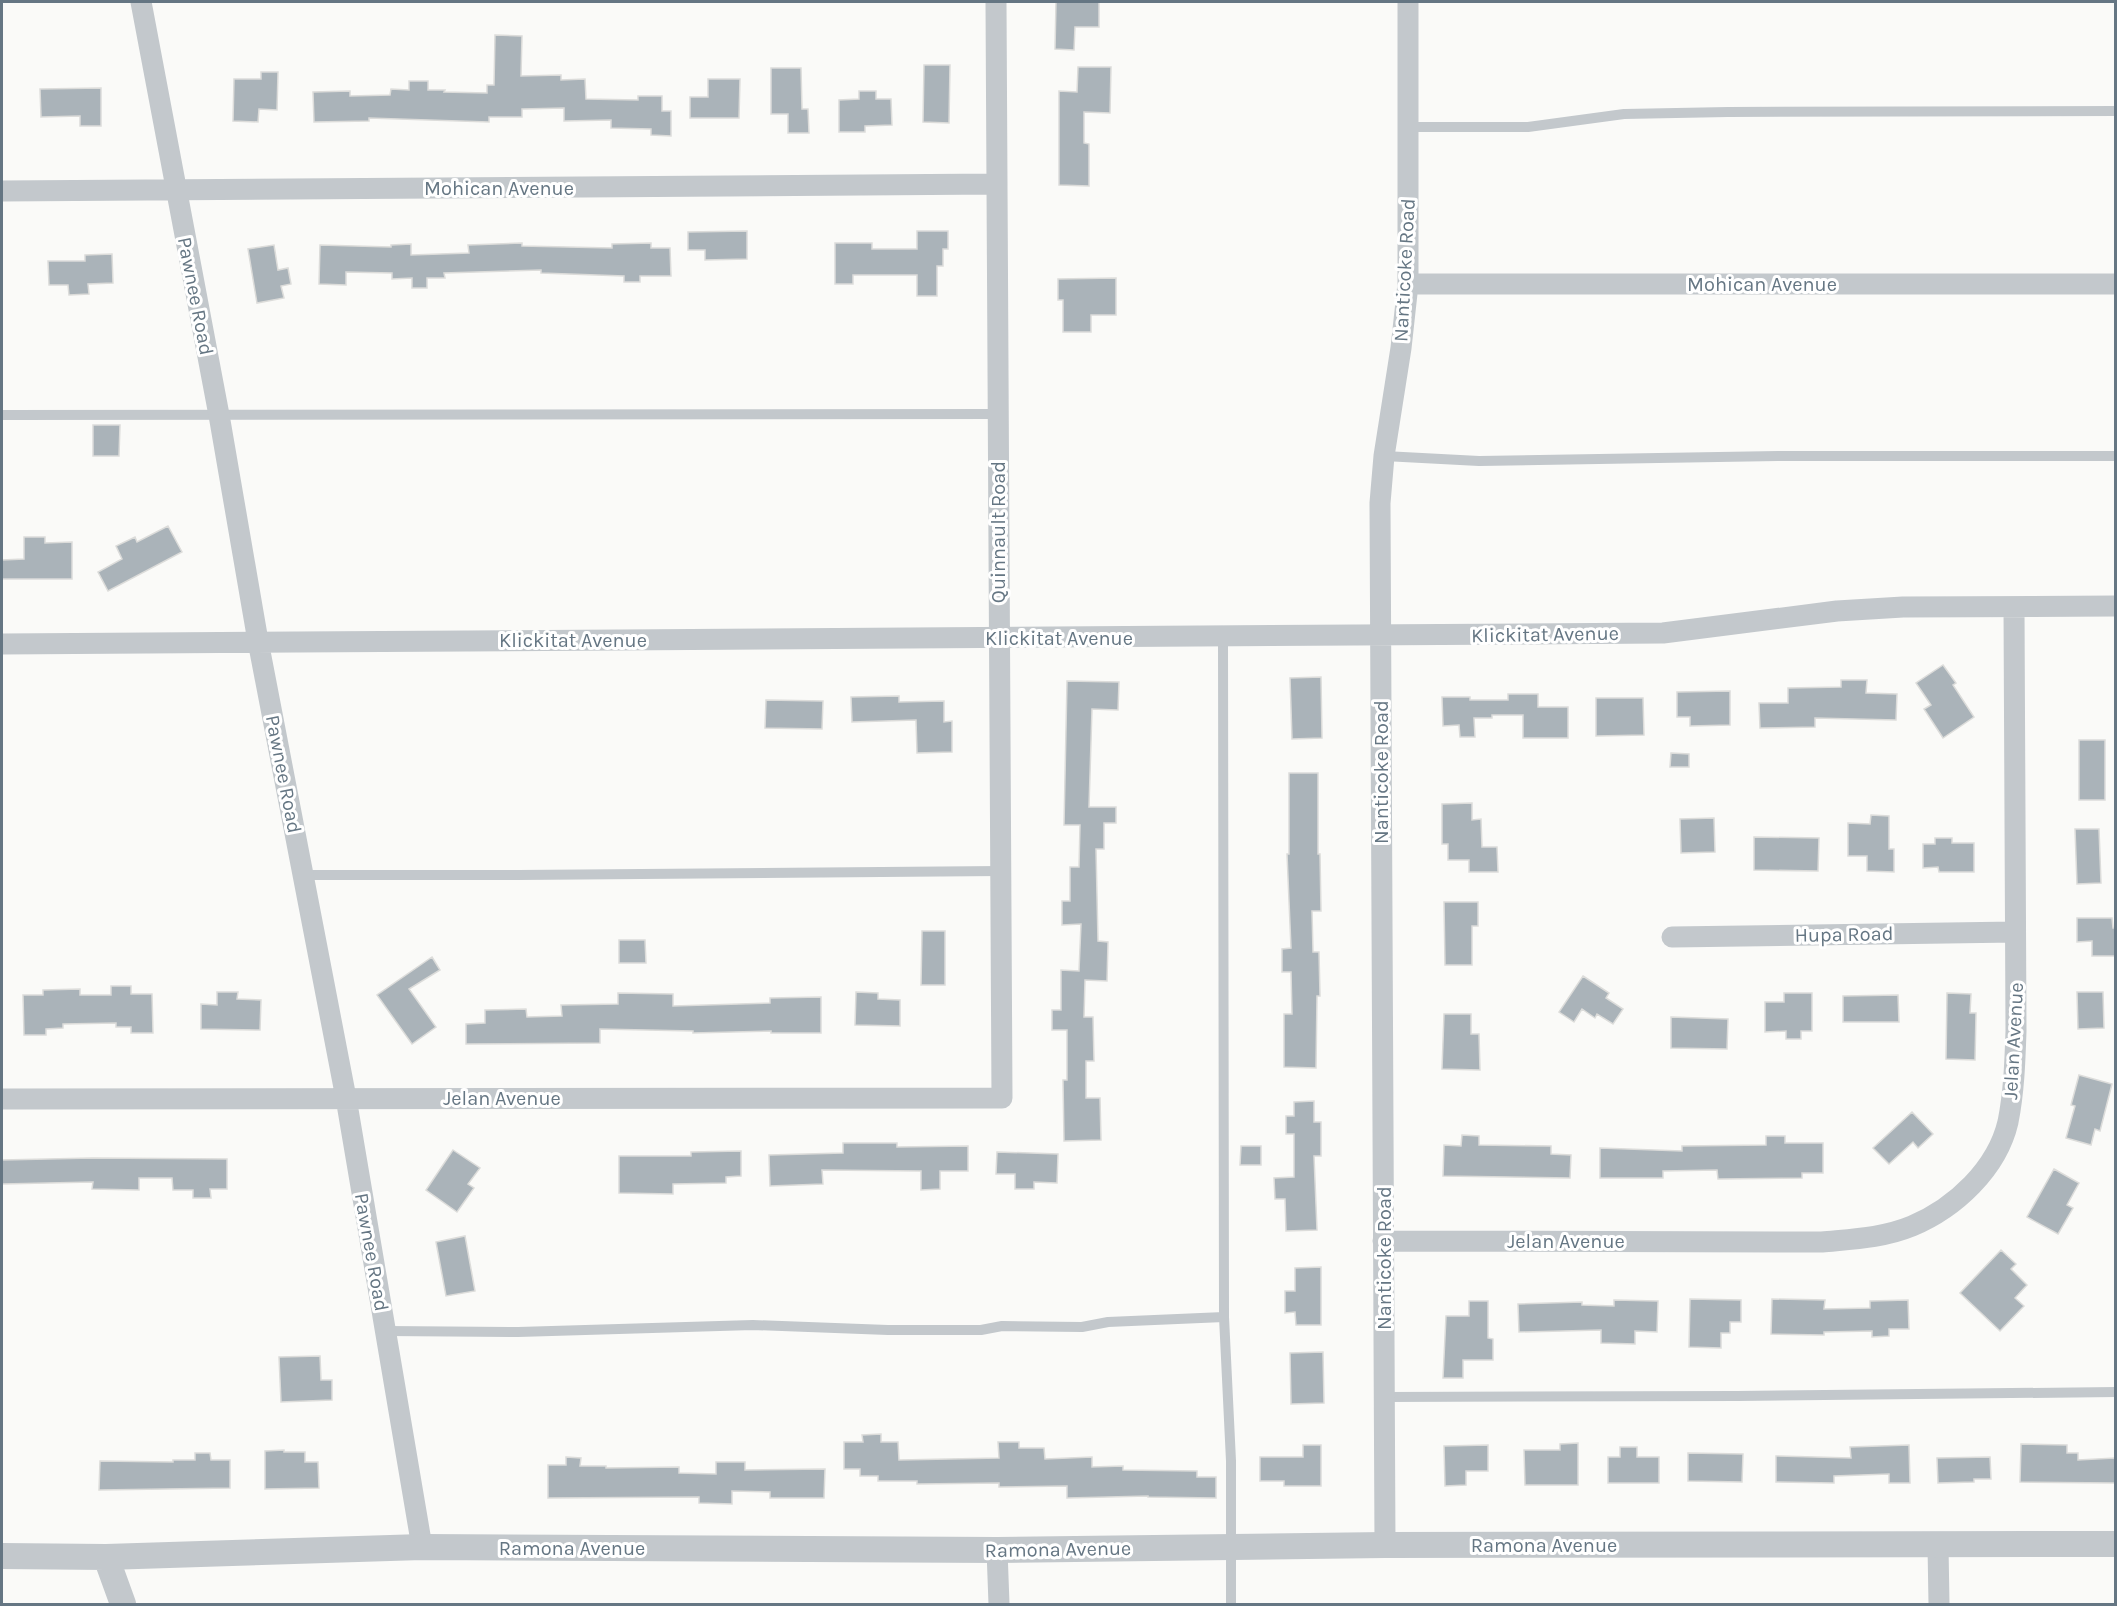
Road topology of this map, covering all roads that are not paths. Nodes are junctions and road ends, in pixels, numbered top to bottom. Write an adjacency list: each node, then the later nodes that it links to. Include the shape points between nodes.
1 (141, 2): 8 (street, Pawnee Road)
2 (996, 2): 6 (street, Quinnault Road)
3 (1408, 2): 5 (street, Nanticoke Road)
4 (2115, 111): 5 (lane, via 1624,114 1528,127)
5 (1408, 127): 9 (street, Nanticoke Road)
6 (996, 184): 8 (street, Mohican Avenue); 11 (street, Quinnault Road)
7 (2, 191): 8 (street, Mohican Avenue)
8 (176, 191): 13 (street, Pawnee Road)
9 (1408, 284): 10 (street, Mohican Avenue); 14 (street, Nanticoke Road)
10 (2115, 284)
11 (998, 414): 13 (lane); 19 (street, Quinnault Road)
12 (2, 415): 13 (lane)
13 (219, 415): 21 (street, Pawnee Road)
14 (1384, 456): 15 (lane, via 1479,461); 18 (street, Nanticoke Road, via 1380,503)
15 (2115, 456)
16 (2115, 606): 17 (street, Klickitat Avenue)
17 (2014, 607): 18 (street, Klickitat Avenue, via 1837,611 1663,633); 25 (street, Jelan Avenue)
18 (1381, 636): 20 (street, Klickitat Avenue); 30 (street, Nanticoke Road)
19 (999, 638): 20 (street, Klickitat Avenue); 21 (street, Klickitat Avenue); 23 (street, Quinnault Road)
20 (1223, 638): 31 (lane)
21 (258, 641): 22 (street, Klickitat Avenue); 24 (street, Pawnee Road)
22 (2, 644)
23 (1001, 871): 24 (lane); 28 (street, Quinnault Road)
24 (304, 874): 27 (street, Pawnee Road)
25 (2015, 932): 26 (street, Hupa Road); 30 (street, Jelan Avenue, via 2016,1031 2007,1124 1995,1154 1975,1183 1945,1207 1911,1226 1870,1238 1822,1242)
26 (1672, 936)
27 (346, 1098): 28 (street, Jelan Avenue); 29 (street, Jelan Avenue); 32 (street, Pawnee Road)
28 (1002, 1098)
29 (2, 1099)
30 (1383, 1241): 34 (street, Nanticoke Road)
31 (1224, 1317): 32 (lane, via 981,1330 753,1325 528,1332); 39 (lane, via 1231,1461)
32 (386, 1331): 38 (street, Pawnee Road)
33 (2115, 1392): 34 (lane)
34 (1385, 1397): 36 (street, Nanticoke Road)
35 (2115, 1544): 37 (street, Ramona Avenue)
36 (1385, 1545): 37 (street, Ramona Avenue); 39 (street, Ramona Avenue)
37 (1938, 1546): 46 (street)
38 (422, 1547): 40 (street, Ramona Avenue); 42 (street, Ramona Avenue)
39 (1230, 1547): 40 (street, Ramona Avenue); 45 (lane)
40 (997, 1550): 44 (street)
41 (2, 1556): 42 (street, Ramona Avenue)
42 (106, 1557): 43 (street)
43 (123, 1605)
44 (999, 1605)
45 (1231, 1605)
46 (1939, 1605)

